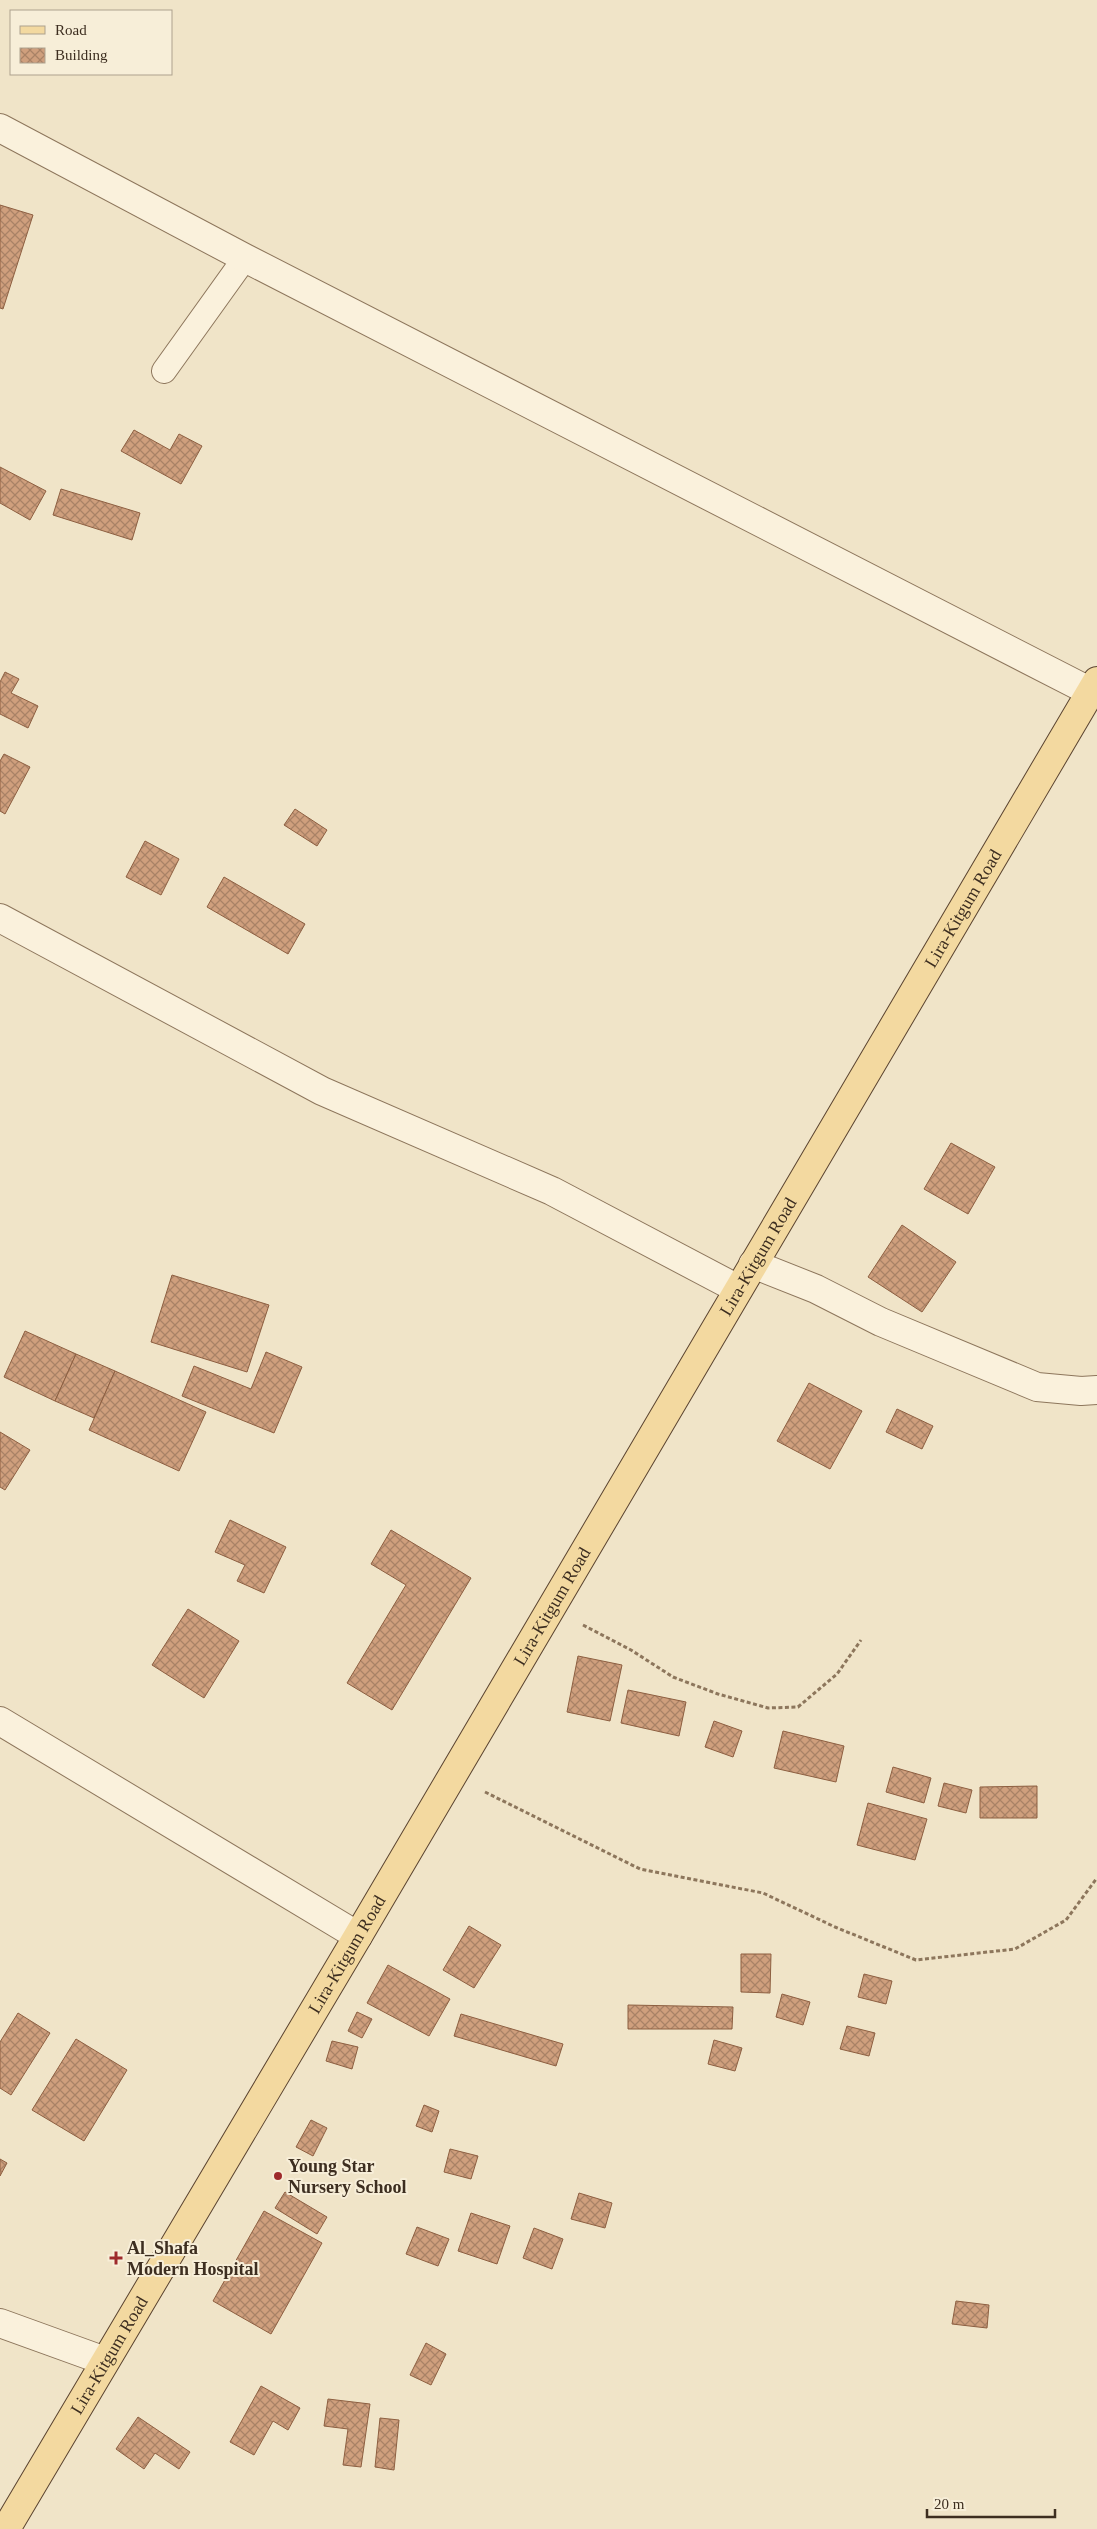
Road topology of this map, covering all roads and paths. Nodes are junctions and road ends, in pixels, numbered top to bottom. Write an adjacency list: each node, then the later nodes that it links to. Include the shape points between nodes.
1 (0, 128): 2 (street)
2 (245, 258): 3 (lane); 4 (street)
3 (164, 371)
4 (1094, 686): 6 (main road, Lira-Kitgum Road)
5 (0, 918): 7 (street, via 322,1091 552,1190)
6 (753, 1264): 7 (main road, Lira-Kitgum Road); 8 (street, via 1037,1387)
7 (738, 1289): 9 (main road, Lira-Kitgum Road)
8 (1097, 1390)
9 (550, 1609): 10 (path, via 631,1650 673,1677 768,1708 798,1707 837,1674); 12 (main road, Lira-Kitgum Road)
10 (861, 1640)
11 (0, 1721): 14 (street)
12 (448, 1782): 13 (path, via 488,1794 640,1869 763,1893 916,1960 1015,1950 1066,1920); 14 (main road, Lira-Kitgum Road)
13 (1097, 1878)
14 (358, 1936): 16 (main road, Lira-Kitgum Road)
15 (0, 2323): 16 (street)
16 (105, 2361): 17 (main road, Lira-Kitgum Road)
17 (6, 2529)

